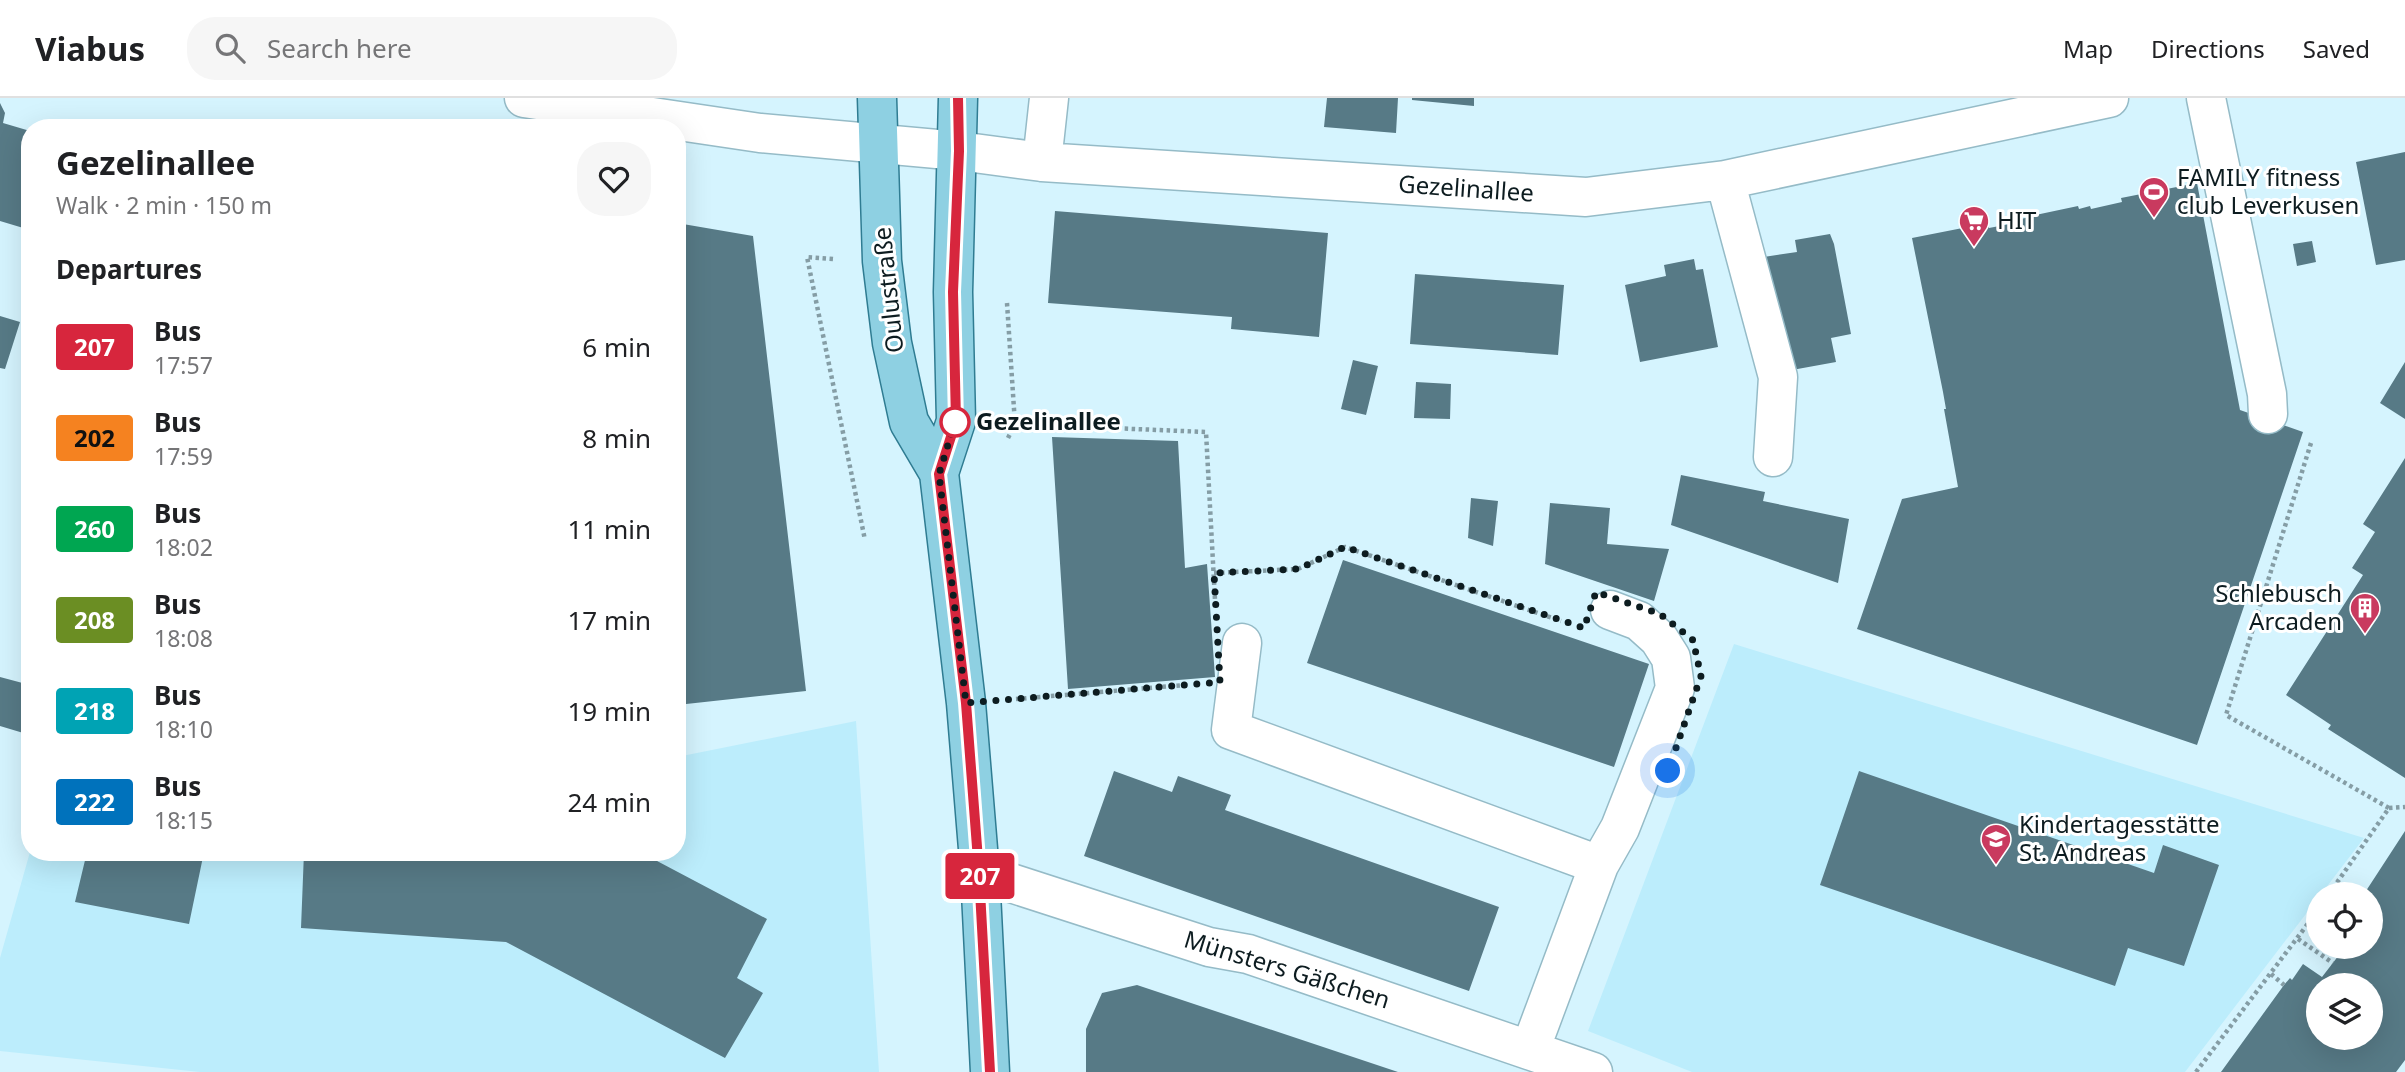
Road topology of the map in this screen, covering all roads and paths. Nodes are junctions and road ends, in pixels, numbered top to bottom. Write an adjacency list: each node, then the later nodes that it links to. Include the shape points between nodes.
1 (524, 98): 7 (street, Gezelinallee)
2 (877, 98): 9 (main road, Oulustraße)
3 (958, 98): 10 (main road, Oulustraße)
4 (1049, 98): 11 (street)
5 (2109, 98): 12 (street, Gezelinallee)
6 (2206, 98): 15 (street)
7 (666, 119)
8 (686, 122): 9 (street, Gezelinallee)
9 (877, 144): 10 (street, Gezelinallee); 13 (main road, Oulustraße)
10 (959, 151): 11 (street, Gezelinallee); 19 (main road, Oulustraße, via 953,292 956,421)
11 (1041, 162): 12 (street, Gezelinallee, via 1586,197)
12 (1725, 180): 18 (street, via 1778,377)
13 (882, 261): 19 (main road, Oulustraße, via 892,343 909,422); 20 (path, via 807,257)
14 (1007, 299): 16 (path)
15 (2268, 414)
16 (1015, 424): 17 (path); 21 (path, via 1206,432)
17 (1008, 438)
18 (1773, 457)
19 (939, 474): 28 (main road, Oulustraße)
20 (865, 540)
21 (1214, 573): 22 (path); 24 (path, via 1298,569 1345,547)
22 (1216, 608)
23 (1611, 610): 31 (street, via 1639,621 1659,639 1671,659 1675,688 1620,828)
24 (1572, 624)
25 (1242, 643): 31 (street, via 1231,730)
26 (1193, 684): 28 (path)
27 (2230, 701): 30 (path, via 2226,715)
28 (966, 703): 32 (main road, Oulustraße)
29 (2405, 807): 30 (path)
30 (2389, 808): 33 (path)
31 (1599, 865): 39 (street)
32 (979, 873): 39 (street, Münsters Gäßchen, via 1209,947 1248,954); 40 (main road, Oulustraße)
33 (2337, 882)
34 (2306, 928): 35 (path)
35 (2298, 939): 36 (path); 37 (path)
36 (2333, 963)
37 (2272, 974): 38 (path); 42 (path)
38 (2284, 985)
39 (1530, 1050): 41 (street, Münsters Gäßchen)
40 (990, 1072)
41 (1593, 1072)
42 (2196, 1072)

